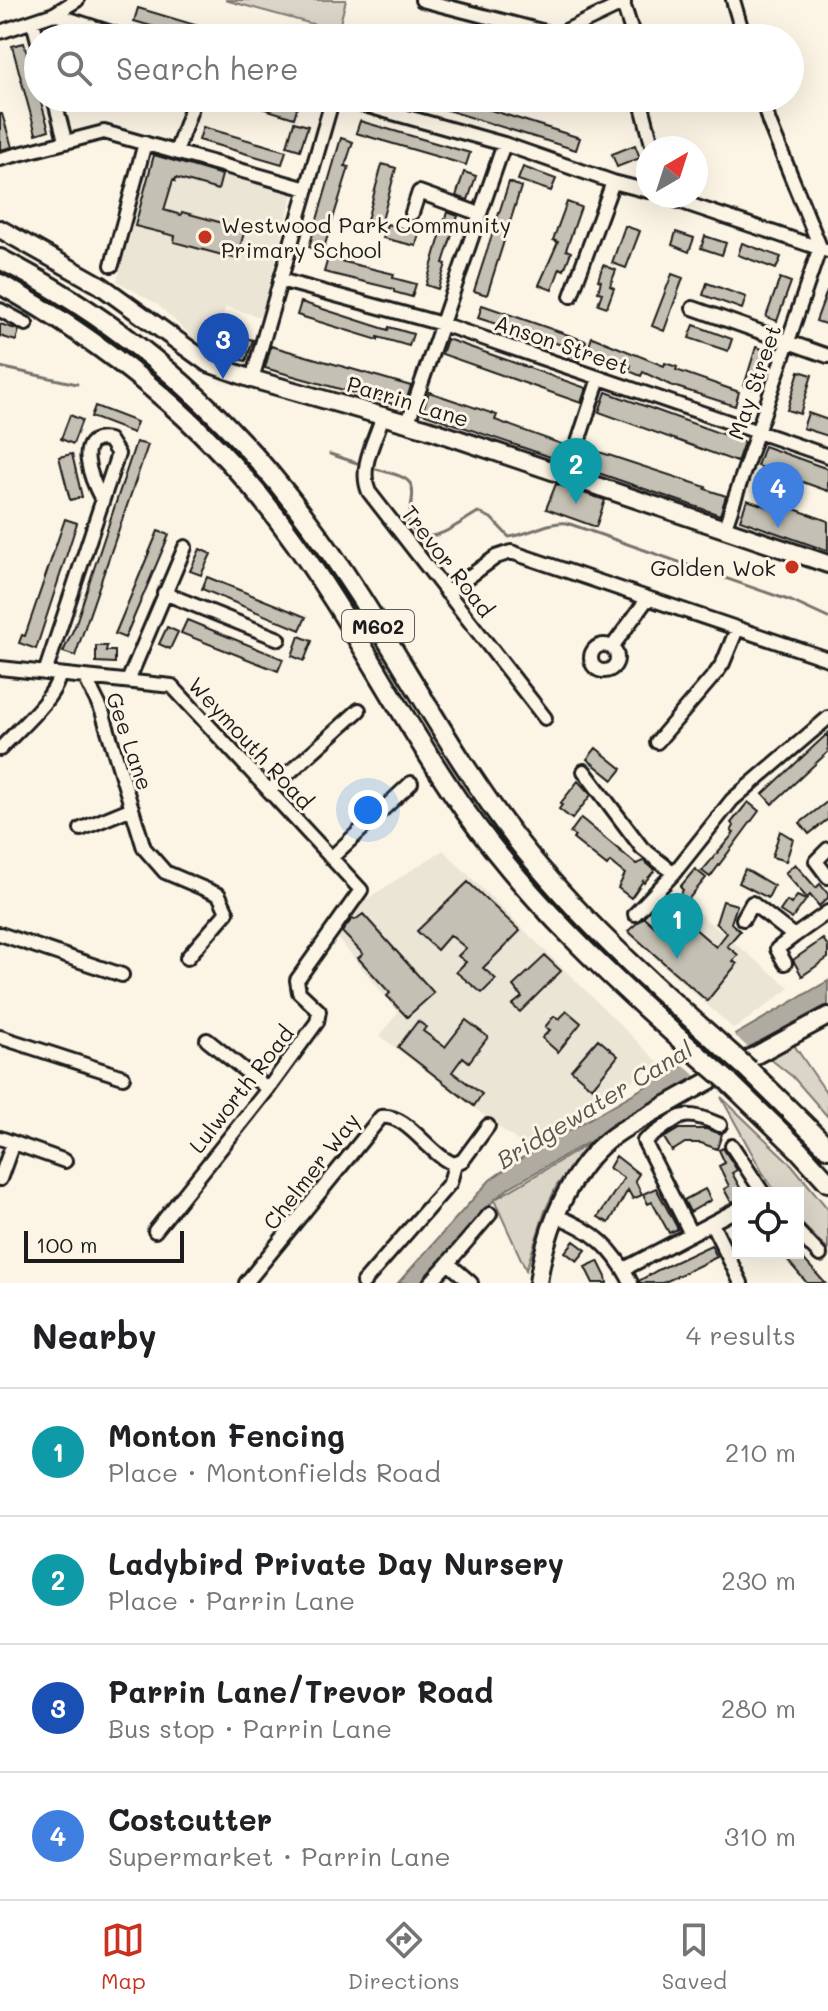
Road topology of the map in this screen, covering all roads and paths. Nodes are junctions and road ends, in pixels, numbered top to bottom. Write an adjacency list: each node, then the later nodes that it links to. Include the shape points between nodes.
1 (77, 0): 5 (street)
2 (422, 0): 9 (street)
3 (733, 0): 12 (street)
4 (623, 1): 10 (street); 11 (street)
5 (54, 14): 6 (street); 8 (street)
6 (33, 22): 7 (street)
7 (26, 24)
8 (84, 24)
9 (515, 24)
10 (578, 24)
11 (630, 24)
12 (740, 24)
13 (24, 25): 14 (street)
14 (0, 32)
15 (58, 112): 22 (street)
16 (190, 112): 25 (street)
17 (329, 112): 29 (street)
18 (389, 112): 24 (street)
19 (644, 112): 21 (street)
20 (766, 112): 34 (street)
21 (650, 136)
22 (65, 140): 23 (street, via 104,132); 26 (street)
23 (145, 143): 25 (street); 36 (street)
24 (504, 144): 27 (street); 32 (street)
25 (176, 152): 29 (street)
26 (0, 159)
27 (613, 182): 28 (street); 39 (street)
28 (636, 188)
29 (307, 189): 37 (street)
30 (698, 208): 34 (street)
31 (412, 213): 32 (street, via 419,192)
32 (480, 214): 43 (street)
33 (0, 229): 47 (main road, Parrin Lane, via 100,285 208,363)
34 (824, 249): 44 (street, May Street)
35 (0, 259): 101 (highway, M602, bridge, via 48,283 122,333 249,448 305,516 462,763 520,843 585,920)
36 (112, 265)
37 (280, 280): 43 (street, Anson Street); 47 (street)
38 (0, 284): 105 (highway, M602, bridge, via 129,368 230,462 314,571 498,855 600,966 729,1082)
39 (571, 296)
40 (693, 308): 44 (street)
41 (0, 310): 42 (street)
42 (26, 324)
43 (442, 324): 46 (street, Anson Street); 49 (street)
44 (790, 341): 45 (street); 50 (street, May Street)
45 (828, 356)
46 (599, 378): 50 (street, Anson Street); 52 (street)
47 (252, 379): 48 (main road, Parrin Lane)
48 (383, 415): 49 (main road, Parrin Lane); 58 (street, Trevor Road, via 366,467 367,487)
49 (408, 422): 52 (main road, Parrin Lane)
50 (757, 432): 51 (street, Anson Street); 54 (street, May Street)
51 (828, 456)
52 (567, 476): 54 (main road, Parrin Lane)
53 (102, 500): 65 (street)
54 (724, 530): 56 (main road, Parrin Lane)
55 (185, 547): 57 (street)
56 (828, 564)
57 (164, 593): 61 (street); 68 (street)
58 (447, 593): 59 (street, via 500,554 511,552); 70 (street, Trevor Road)
59 (648, 598): 60 (street); 62 (street)
60 (737, 629): 63 (street); 72 (street, via 716,673)
61 (279, 639)
62 (612, 647)
63 (828, 659)
64 (0, 668): 65 (street, Gee Lane)
65 (45, 673): 66 (street, Gee Lane)
66 (59, 675): 67 (street, Gee Lane); 73 (street, via 50,694)
67 (85, 677): 68 (street, Weymouth Road); 77 (street, Gee Lane, via 102,711)
68 (128, 681): 76 (street, Weymouth Road, via 172,686)
69 (359, 710): 76 (street)
70 (545, 718)
71 (828, 718): 81 (street, via 732,800)
72 (657, 742)
73 (0, 749)
74 (584, 771): 81 (street, via 642,848)
75 (411, 783): 80 (street)
76 (269, 791): 80 (street, Weymouth Road)
77 (132, 808): 78 (street, Gee Lane); 89 (street, Gee Lane, via 144,848 165,872 219,895 227,912)
78 (81, 829)
79 (828, 849): 82 (street, via 816,861)
80 (331, 858): 83 (street, Weymouth Road)
81 (674, 873): 85 (street)
82 (828, 877)
83 (361, 890): 96 (street, Lulworth Road, via 298,976 297,988 316,1007 319,1019)
84 (828, 912): 88 (street)
85 (635, 914)
86 (743, 919): 88 (street, via 752,903)
87 (0, 934): 91 (street)
88 (794, 936): 90 (street, via 777,949)
89 (187, 958)
90 (785, 963)
91 (122, 975)
92 (828, 1016): 109 (main road, via 608,1140 576,1177)
93 (0, 1037): 95 (street)
94 (207, 1040): 96 (street)
95 (123, 1077)
96 (268, 1089): 111 (street, Lulworth Road)
97 (720, 1125): 112 (street, via 696,1114 678,1116 644,1141)
98 (488, 1126): 103 (street)
99 (6, 1141): 102 (street); 104 (street)
100 (732, 1146): 106 (street)
101 (828, 1148)
102 (65, 1161)
103 (455, 1164): 117 (street, Chelmer Way, via 393,1117 381,1117); 118 (street, via 453,1180)
104 (0, 1179)
105 (828, 1182)
106 (759, 1187)
107 (732, 1212): 110 (street)
108 (490, 1214): 115 (street)
109 (556, 1216): 116 (street, via 615,1253); 121 (main road)
110 (712, 1224): 112 (street); 123 (street)
111 (155, 1231)
112 (691, 1234): 116 (street)
113 (804, 1238): 114 (street)
114 (824, 1259)
115 (448, 1263): 119 (street); 120 (street)
116 (624, 1269): 122 (street)
117 (246, 1283)
118 (363, 1283)
119 (430, 1283)
120 (471, 1283)
121 (538, 1283)
122 (631, 1283)
123 (741, 1283)

